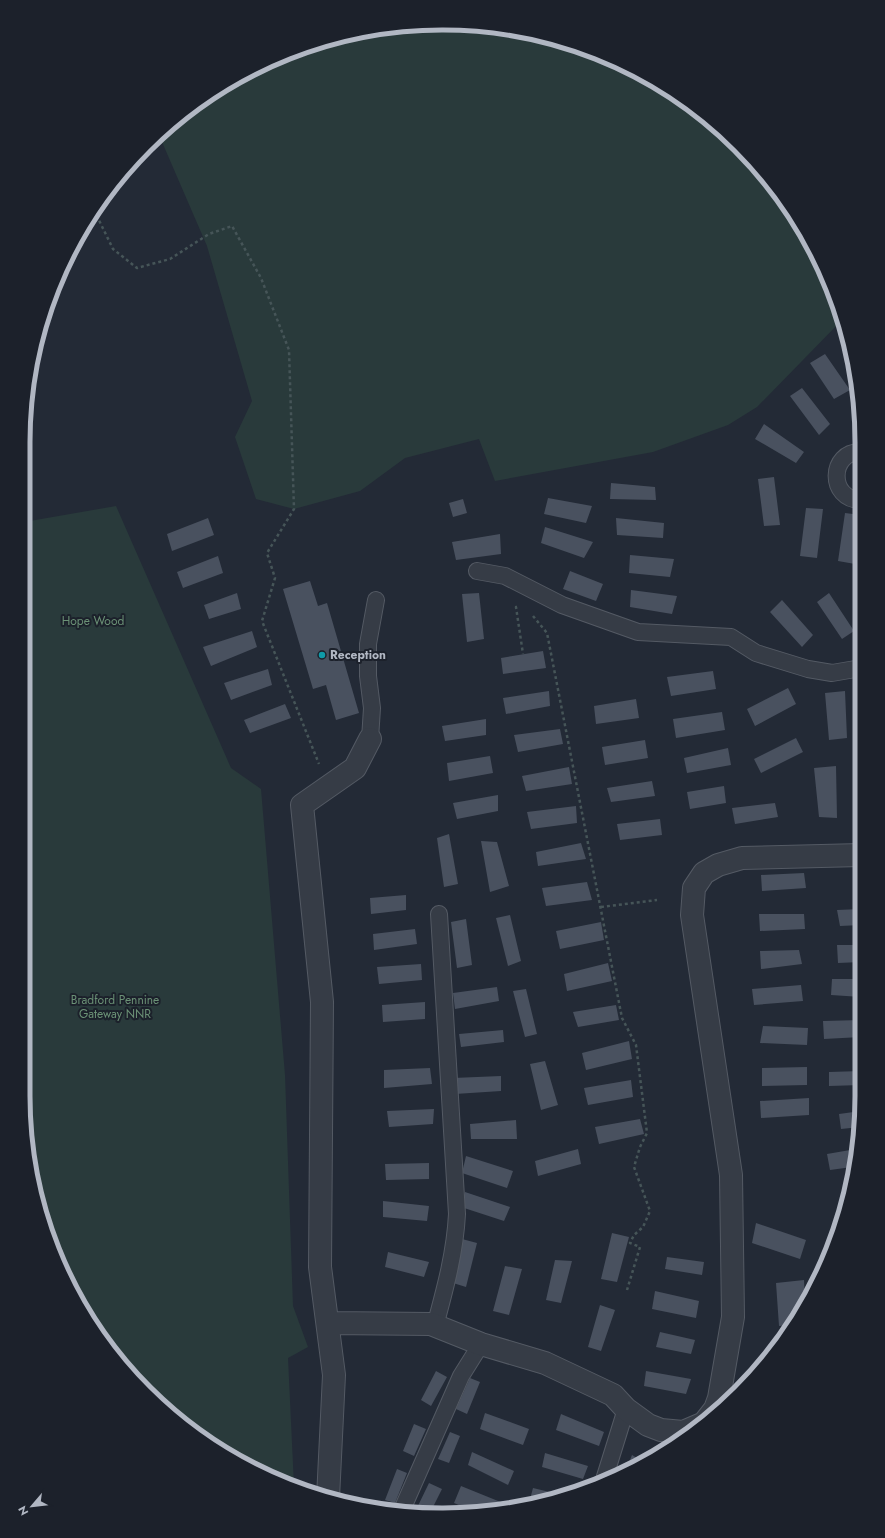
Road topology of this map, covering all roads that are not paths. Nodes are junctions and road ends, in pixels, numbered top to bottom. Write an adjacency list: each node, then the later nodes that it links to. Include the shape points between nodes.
1 (855, 453): 2 (lane, via 843,459 836,473 836,481 844,495)
2 (855, 499)
3 (477, 571): 5 (lane, via 505,576 562,605 638,632 732,637 756,653 808,669 832,672)
4 (376, 600): 6 (lane, via 368,644 372,708)
5 (855, 669)
6 (370, 739): 9 (street, via 355,768 302,805 322,1002 320,1267)
7 (855, 855): 12 (street, via 742,858 718,865 704,873 694,888 692,915 731,1175 732,1317)
8 (439, 914): 10 (lane, via 457,1214 452,1263)
9 (329, 1323): 10 (street); 16 (street, via 334,1375)
10 (434, 1326): 11 (street)
11 (481, 1344): 13 (street, via 545,1363 613,1395); 17 (lane, via 461,1376)
12 (717, 1403)
13 (626, 1409): 14 (street, via 648,1425 670,1432); 15 (lane)
14 (681, 1432)
15 (606, 1474)
16 (328, 1492)
17 (404, 1506)

